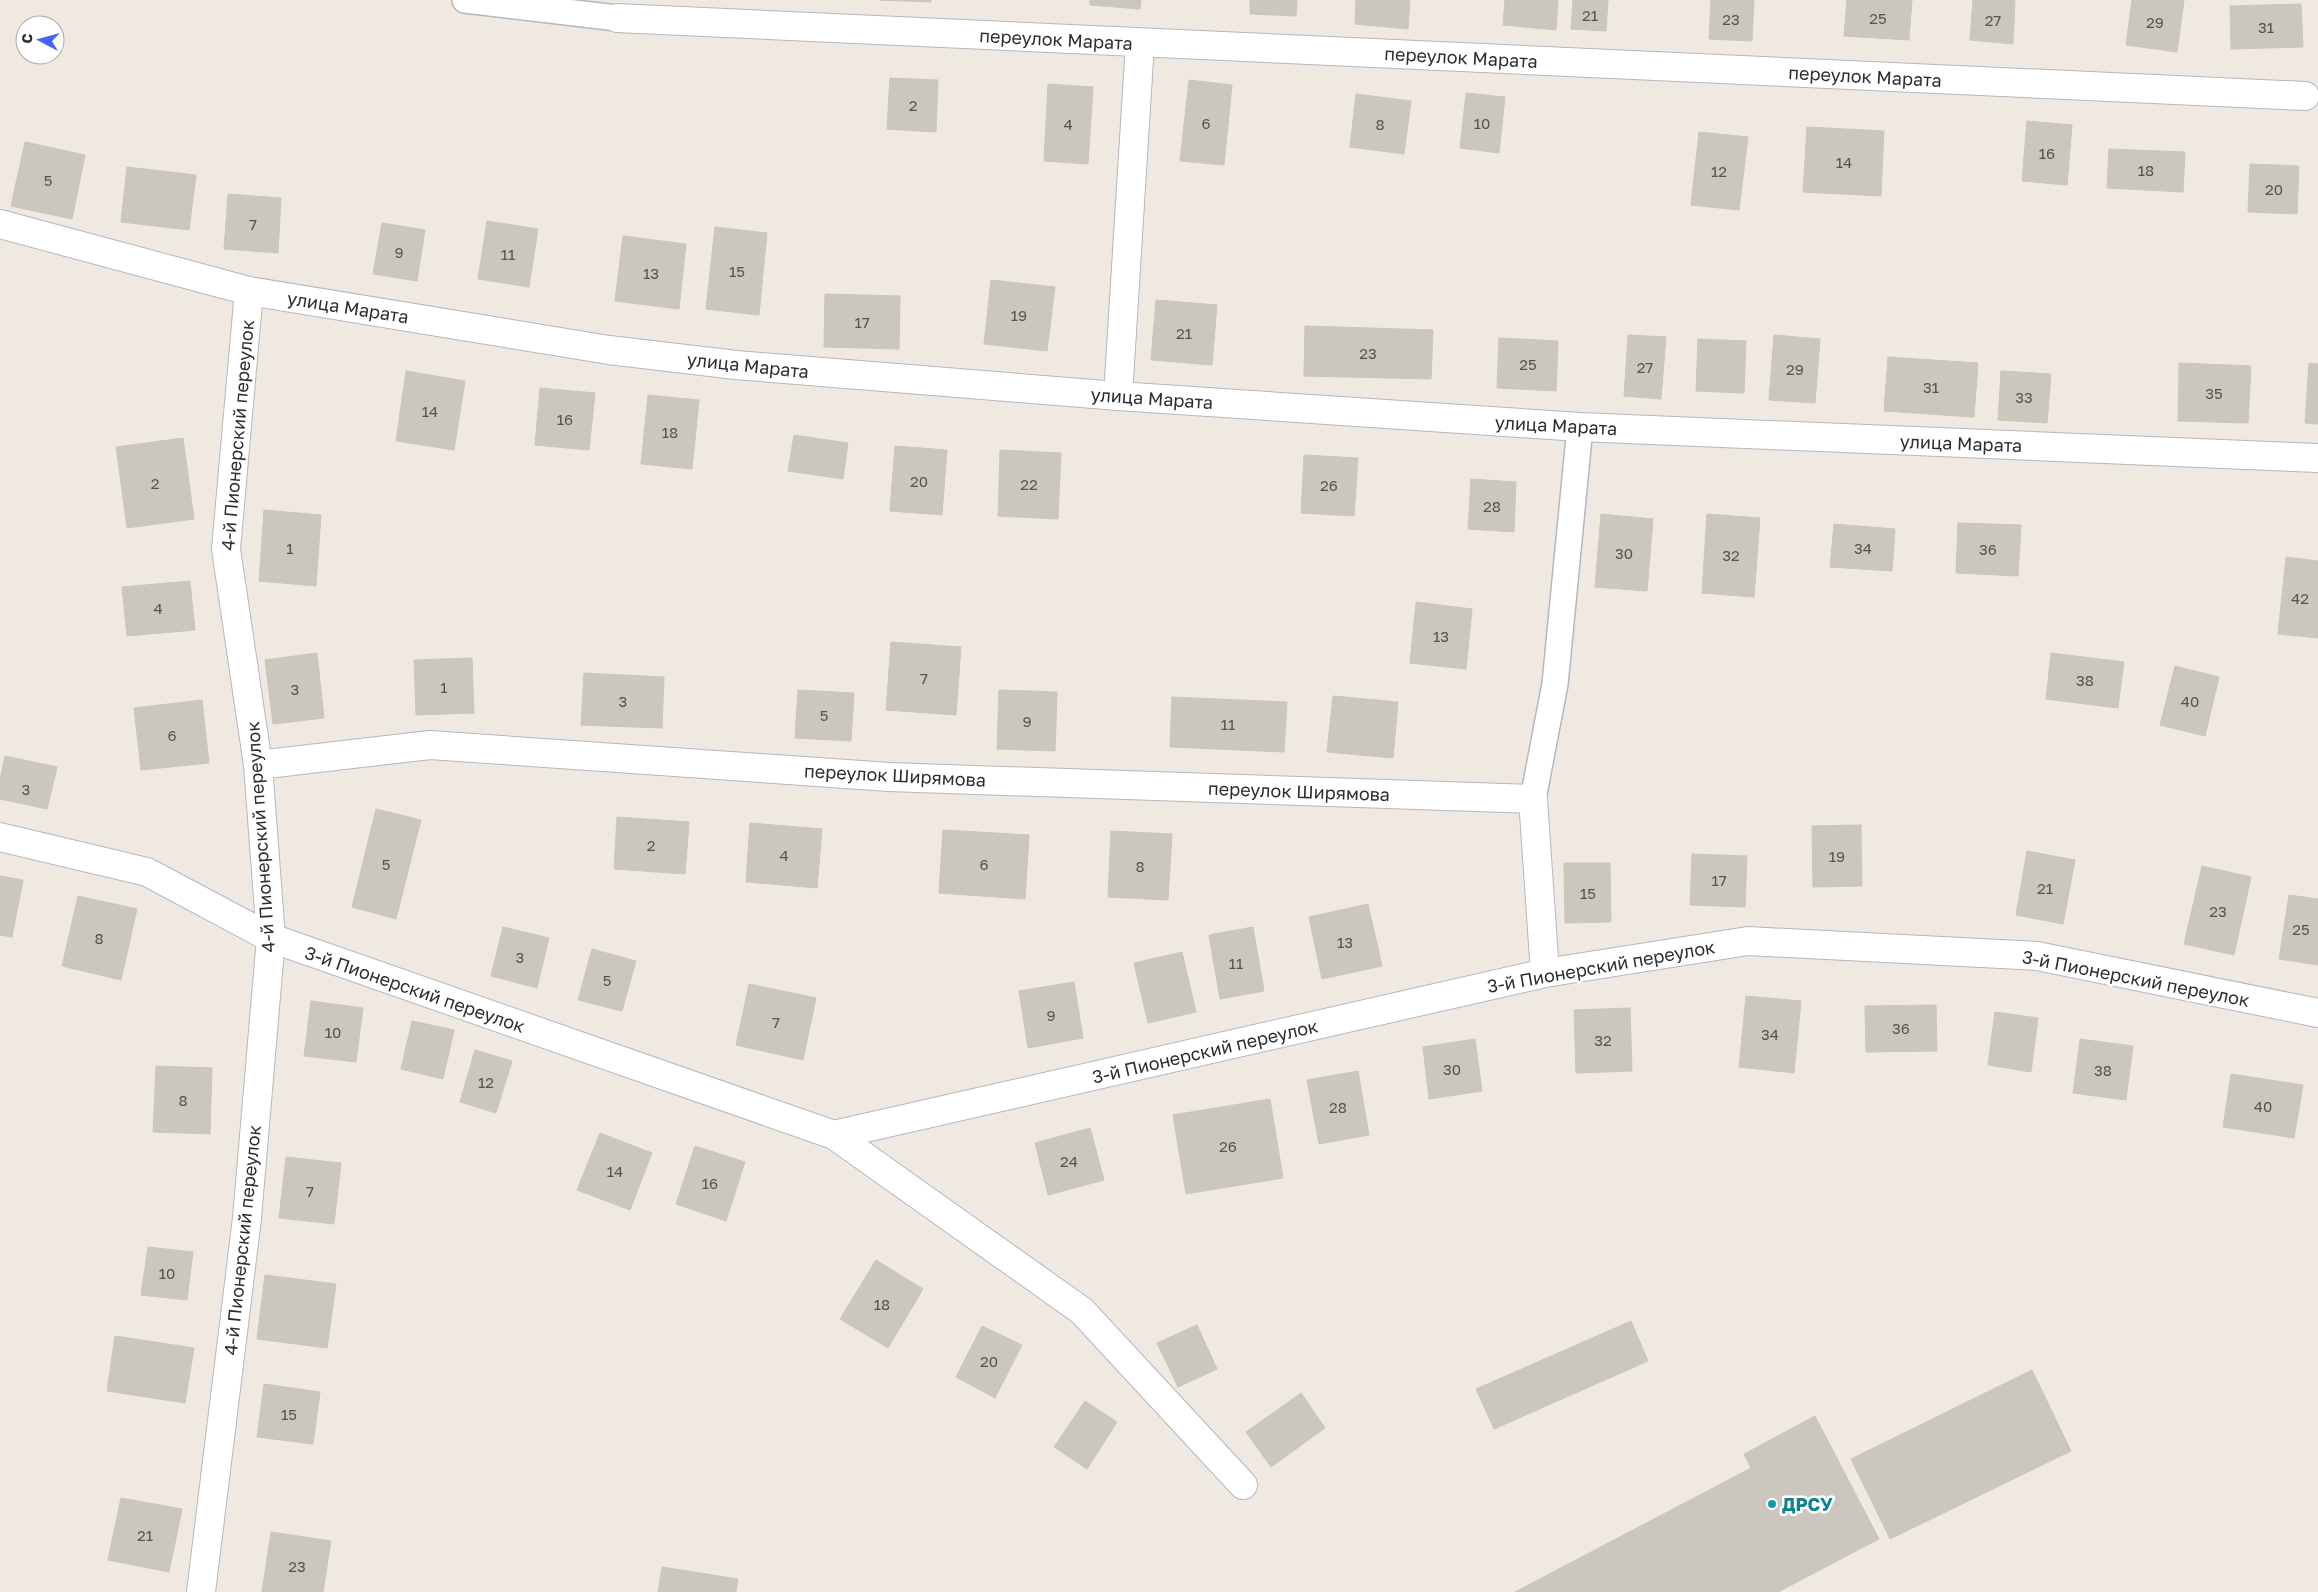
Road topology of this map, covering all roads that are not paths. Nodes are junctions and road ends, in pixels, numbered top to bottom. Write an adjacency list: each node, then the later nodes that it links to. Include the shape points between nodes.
1 (465, 0): 2 (lane)
2 (611, 9): 3 (street, переулок Марата)
3 (1140, 43): 4 (street, переулок Марата); 7 (street)
4 (2304, 96)
5 (0, 224): 6 (street, улица Марата)
6 (249, 291): 7 (street, улица Марата, via 609,350 736,365); 10 (street, 4-й Пионерский переулок, via 226,550)
7 (1118, 396): 8 (street, улица Марата)
8 (1580, 427): 9 (street, улица Марата); 11 (lane, via 1555,684)
9 (2318, 458)
10 (258, 765): 11 (street, переулок Ширямова, via 430,744 889,777); 13 (street, 4-й Пионерский переулок)
11 (1533, 799): 14 (street)
12 (0, 836): 13 (street, 3-й Пионерский переулок, via 147,872)
13 (271, 938): 16 (street, 3-й Пионерский переулок); 18 (street, 4-й Пионерский переулок, via 247,1218)
14 (1545, 973): 15 (street, 3-й Пионерский переулок, via 1748,940 2036,956); 16 (street, 3-й Пионерский переулок)
15 (2318, 1013)
16 (834, 1136): 17 (street, 3-й Пионерский переулок, via 1082,1311)
17 (1244, 1485)
18 (201, 1592)

